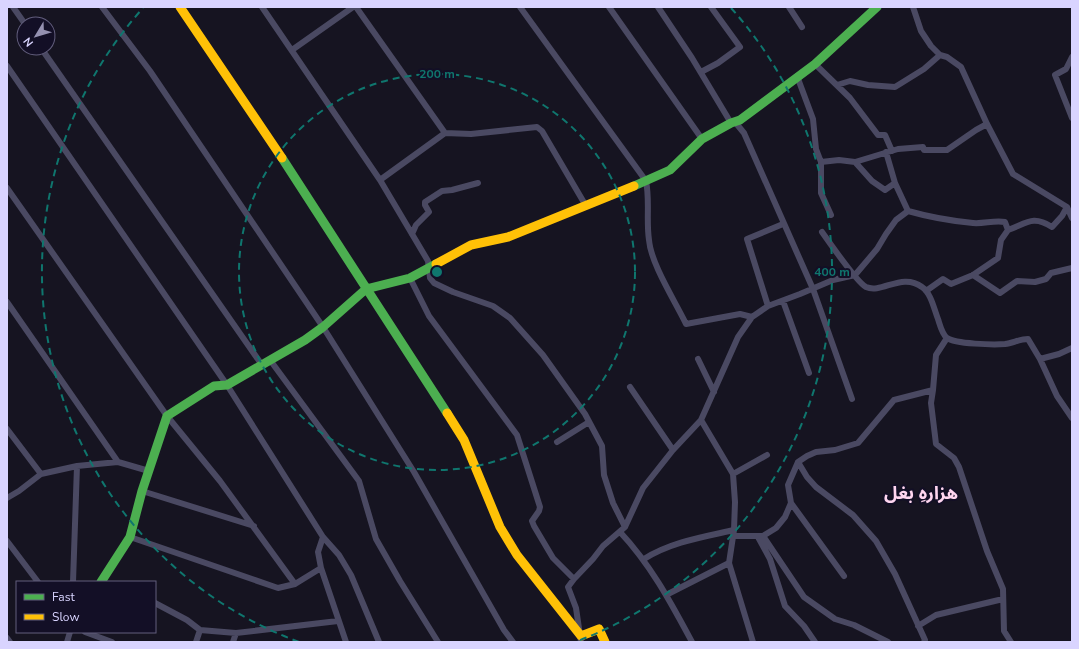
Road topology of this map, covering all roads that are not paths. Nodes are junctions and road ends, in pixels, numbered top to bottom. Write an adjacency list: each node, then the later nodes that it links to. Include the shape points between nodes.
1 (13, 7): 14 (street)
2 (102, 7): 59 (street, via 154,78)
3 (180, 7): 52 (street, via 264,129)
4 (262, 7): 16 (street)
5 (355, 7): 16 (street); 28 (street)
6 (520, 7): 34 (street)
7 (609, 7): 29 (street)
8 (658, 7): 22 (street)
9 (711, 7): 22 (street, via 740,47)
10 (788, 7): 15 (street)
11 (877, 7): 13 (street)
12 (913, 7): 18 (street, via 921,31)
13 (867, 11): 20 (street)
14 (19, 16)
15 (802, 27)
16 (292, 50): 33 (street)
17 (47, 56): 64 (street)
18 (940, 56): 24 (street, via 895,87 850,81); 27 (street, via 961,67)
19 (1072, 57): 25 (street, via 1066,69 1055,75)
20 (815, 64): 23 (street); 24 (street)
21 (7, 66): 66 (street)
22 (700, 72): 26 (street)
23 (797, 76): 26 (street); 31 (street, via 813,119 816,149)
24 (837, 85): 30 (street, via 878,135 885,135)
25 (1072, 118)
26 (733, 122): 29 (street); 43 (street, via 744,133)
27 (987, 124): 30 (street, via 947,150 924,150 923,147); 39 (street, via 1014,174)
28 (445, 133): 33 (street); 38 (street, via 471,134 537,127 542,131)
29 (702, 139): 34 (street, via 670,170)
30 (889, 152): 32 (street); 36 (street)
31 (821, 162): 32 (street); 41 (street, via 821,193)
32 (855, 162): 36 (street, via 872,182 885,190)
33 (380, 180): 46 (street)
34 (646, 181): 38 (street); 58 (street, via 649,240 656,264 686,324 740,314)
35 (478, 183): 46 (street, via 442,190 425,202 429,212 416,225)
36 (895, 183): 40 (street)
37 (7, 188): 71 (street)
38 (586, 206): 47 (street, via 508,237 471,245)
39 (1070, 207): 42 (street); 44 (street, via 1052,227 1043,221 1034,220)
40 (908, 211): 44 (street, via 975,223 1005,222); 49 (street, via 896,220 877,249)
41 (831, 215)
42 (1072, 218)
43 (783, 224): 53 (street); 57 (street, via 747,240)
44 (1008, 230): 50 (street, via 1001,240 998,258)
45 (822, 232): 49 (street)
46 (412, 234): 47 (street, via 428,261)
47 (429, 268): 51 (street); 74 (street, via 430,278 434,284 493,306 510,318 543,355)
48 (1072, 268): 50 (street, via 1051,273 1046,279 1035,282 1017,281 1000,293)
49 (855, 275): 53 (street, via 833,280); 54 (street, via 866,287 874,288 910,281)
50 (973, 275): 54 (street, via 951,284 943,279)
51 (410, 278): 52 (street); 100 (street, via 429,316 517,435 540,507 532,521 553,558)
52 (366, 289): 59 (street); 114 (street, via 464,440 500,527)
53 (813, 289): 55 (street); 70 (street)
54 (926, 291): 60 (street)
55 (783, 301): 57 (street); 65 (street)
56 (7, 302): 79 (street)
57 (768, 306): 58 (street)
58 (752, 317): 69 (street, via 738,337)
59 (323, 327): 64 (street); 123 (street, via 414,472)
60 (947, 338): 63 (street, via 955,342 988,344 1005,344 1028,339); 68 (street, via 936,355)
61 (1072, 348): 63 (street)
62 (698, 359): 69 (street)
63 (1040, 359): 72 (street, via 1057,396)
64 (266, 362): 66 (street); 122 (street, via 359,481 376,539)
65 (809, 372)
66 (227, 385): 71 (street, via 214,386); 93 (street)
67 (630, 387): 77 (street)
68 (933, 390): 80 (street, via 894,400 858,443 835,450 816,452); 106 (street, via 931,403 936,444 954,458 959,467 987,552 1003,589)
69 (714, 392): 73 (street)
70 (852, 399)
71 (167, 416): 82 (street); 88 (street)
72 (1072, 418)
73 (701, 420): 77 (street); 84 (street)
74 (589, 422): 76 (street); 89 (street, via 602,446 604,474 613,503)
75 (7, 429): 83 (street)
76 (556, 442)
77 (673, 450): 89 (street, via 643,488)
78 (767, 455): 84 (street)
79 (118, 462): 81 (street); 82 (street)
80 (798, 462): 87 (street, via 788,485); 109 (street, via 816,487 853,515 876,541 895,574)
81 (77, 466): 83 (street); 102 (street)
82 (149, 471): 85 (street)
83 (41, 474): 86 (street)
84 (733, 474): 91 (street)
85 (142, 491): 88 (street); 92 (street)
86 (7, 498)
87 (791, 503): 94 (street, via 785,517 776,528); 99 (street)
88 (254, 526): 104 (street)
89 (625, 527): 90 (street)
90 (620, 532): 96 (street); 100 (street, via 603,546)
91 (734, 533): 94 (street); 96 (street, via 684,542 655,552); 97 (street)
92 (130, 537): 103 (street); 104 (street, via 278,588)
93 (323, 537): 98 (street, via 318,552); 121 (street, via 339,555 351,575)
94 (761, 537): 127 (street, via 785,606); 128 (street, via 804,596 835,619 854,625)
95 (7, 541): 101 (street)
96 (644, 559): 105 (street)
97 (729, 563): 105 (street); 126 (street)
98 (321, 568): 104 (street); 108 (street)
99 (844, 576)
100 (574, 578): 114 (street, via 568,588 576,608)
101 (37, 581)
102 (73, 581)
103 (103, 581)
104 (295, 584)
105 (666, 595): 125 (street)
106 (1003, 599): 109 (street, via 936,615); 129 (street, via 1004,630)
107 (156, 604): 110 (street)
108 (338, 621): 111 (street); 120 (street)
109 (918, 626): 115 (street)
110 (200, 630): 111 (street); 118 (street)
111 (236, 632): 119 (street)
112 (88, 633): 117 (street)
113 (7, 638): 116 (street)
114 (581, 639): 124 (street, via 599,629)
115 (925, 641)
116 (10, 642)
117 (112, 642)
118 (196, 642)
119 (233, 642)
120 (346, 642)
121 (379, 642)
122 (438, 642)
123 (513, 642)
124 (605, 642)
125 (692, 642)
126 (753, 642)
127 (815, 642)
128 (888, 642)
129 (1011, 642)

